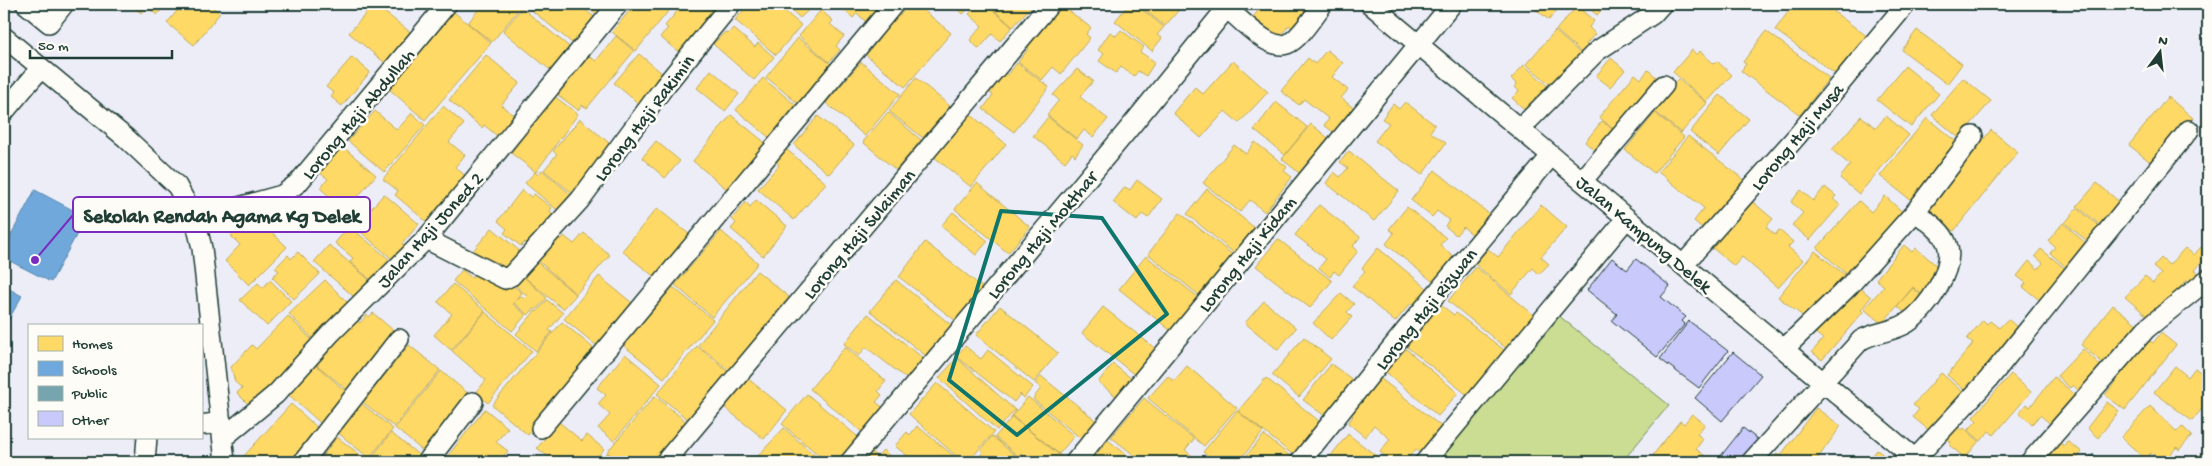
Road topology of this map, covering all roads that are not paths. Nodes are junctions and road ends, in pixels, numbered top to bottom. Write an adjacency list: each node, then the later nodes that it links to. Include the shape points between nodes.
1 (26, 4): 2 (street, via 49,22)
2 (64, 4)
3 (447, 4): 26 (street, Lorong Haji Abdullah, via 298,183 282,195)
4 (618, 4): 27 (street, Jalan Haji Joned 2)
5 (731, 4): 27 (street, Lorong Haji Rakimin, via 580,200 512,276 505,279)
6 (894, 4): 35 (street)
7 (1050, 4): 43 (street, Lorong Haji Sulaiman)
8 (1323, 4): 13 (street, via 1297,37 1288,44 1276,45 1265,40)
9 (1370, 4): 15 (street, Jalan Kampung Delek)
10 (1452, 4): 15 (street, Lorong Haji Kidam)
11 (1662, 4): 19 (street, via 1653,14 1597,51)
12 (1906, 4): 28 (street, Lorong Haji Musa, via 1797,136)
13 (1228, 6): 44 (street, Lorong Haji Mokthar)
14 (4, 37): 16 (street)
15 (1418, 44): 19 (street, Jalan Kampung Delek); 45 (street, Lorong Haji Kidam)
16 (40, 68): 18 (street); 26 (street, via 126,138 177,186)
17 (1664, 85): 23 (street)
18 (4, 112)
19 (1520, 130): 22 (street, Jalan Kampung Delek)
20 (2190, 130): 38 (street, via 1988,380)
21 (1973, 136): 24 (street)
22 (1551, 156): 23 (street, Jalan Kampung Delek); 46 (street, Lorong Haji Rizwan)
23 (1582, 181): 25 (street, Jalan Kampung Delek)
24 (1915, 212): 31 (street, via 1850,285); 32 (street, via 1932,224 1947,244 1949,262 1935,294 1908,322 1861,340)
25 (1627, 218): 28 (street, Jalan Kampung Delek); 47 (street)
26 (195, 219): 36 (street, via 202,248)
27 (426, 239): 36 (street, Jalan Haji Joned 2, via 331,333 276,394)
28 (1683, 265): 31 (street, Jalan Kampung Delek)
29 (2208, 279): 49 (street, via 2146,329)
30 (398, 339): 41 (street)
31 (1784, 349): 32 (street, Jalan Kampung Delek)
32 (1823, 381): 38 (street, Jalan Kampung Delek); 48 (street)
33 (473, 402): 42 (street)
34 (202, 425): 36 (street)
35 (541, 428)
36 (222, 430): 40 (street)
37 (147, 438): 39 (street)
38 (1917, 461)
39 (145, 462)
40 (225, 462)
41 (303, 462)
42 (426, 462)
43 (665, 462)
44 (850, 462)
45 (1075, 462)
46 (1300, 462)
47 (1424, 462)
48 (1751, 462)
49 (2030, 462)

